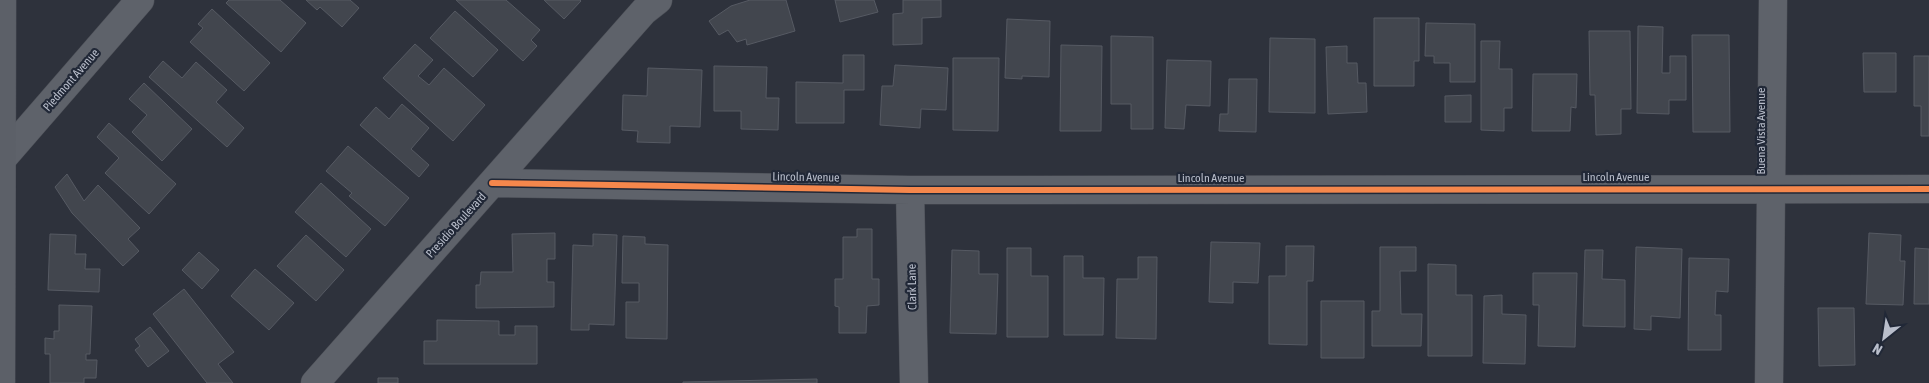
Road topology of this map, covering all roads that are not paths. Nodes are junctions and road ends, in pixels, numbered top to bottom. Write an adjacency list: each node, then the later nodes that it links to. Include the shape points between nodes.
1 (2, 0): 5 (street)
2 (140, 0): 6 (street, Piedmont Avenue)
3 (658, 0): 7 (street, Presidio Boulevard, via 644,11)
4 (1772, 0): 8 (street, Buena Vista Avenue)
5 (1, 60): 6 (street)
6 (2, 159): 11 (street)
7 (492, 184): 10 (street, Lincoln Avenue); 12 (street, Presidio Boulevard)
8 (1772, 188): 9 (street, Lincoln Avenue); 10 (street, Lincoln Avenue); 14 (street, Buena Vista Avenue)
9 (1929, 189)
10 (910, 190): 13 (street, Clark Lane)
11 (1, 383)
12 (315, 383)
13 (914, 383)
14 (1769, 383)

